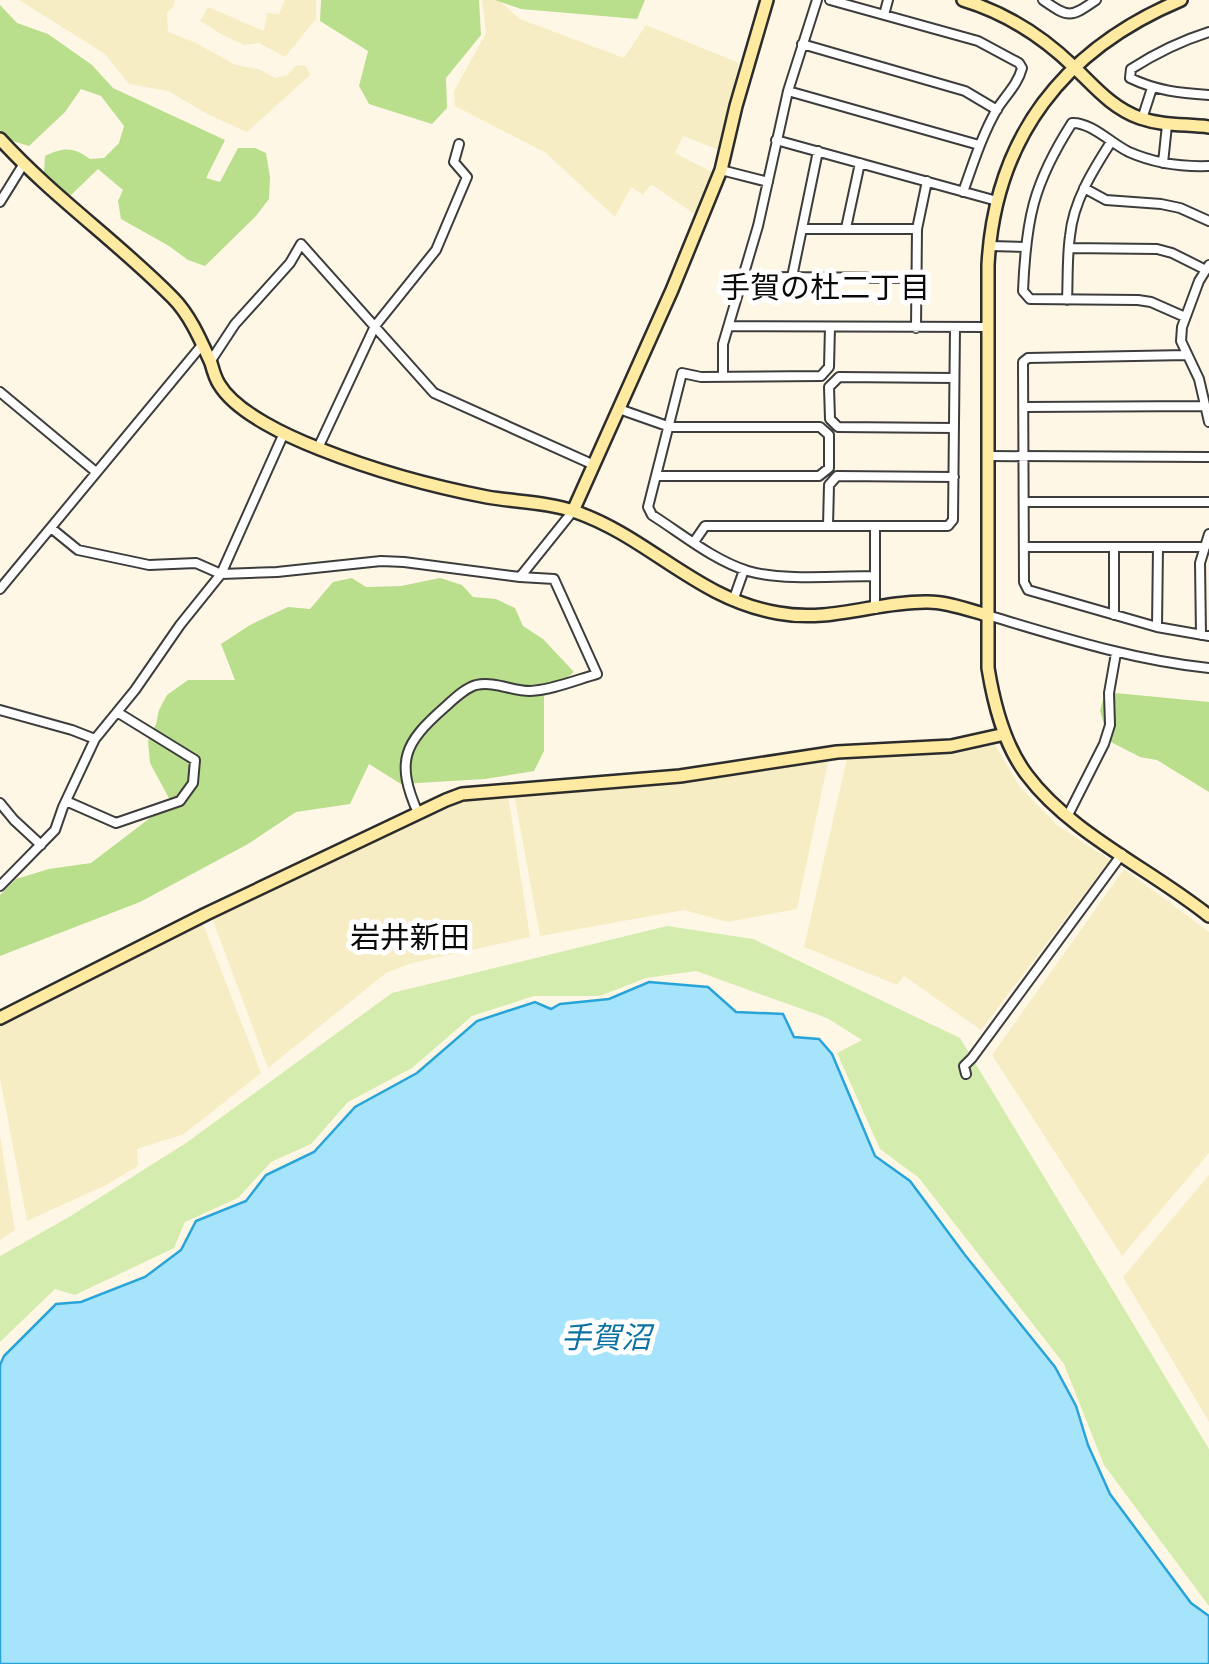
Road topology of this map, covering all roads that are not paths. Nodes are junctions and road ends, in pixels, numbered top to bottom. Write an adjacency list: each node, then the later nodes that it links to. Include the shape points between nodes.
1 (767, 0): 30 (street)
2 (817, 0): 11 (street)
3 (830, 0): 9 (street)
4 (888, 0): 9 (street)
5 (963, 0): 12 (street, via 1012,19)
6 (1044, 0): 7 (street, via 1070,15)
7 (1096, 0)
8 (1181, 0): 12 (street, via 1123,28)
9 (884, 15): 16 (street, via 978,42 1019,63 1020,76)
10 (1209, 32): 13 (street, via 1130,68 1130,78)
11 (802, 44): 14 (street); 16 (street, via 965,91)
12 (1074, 67): 17 (street, via 1104,98); 36 (street, via 1024,133)
13 (1152, 88): 15 (street); 17 (street)
14 (788, 91): 21 (street); 24 (street)
15 (1209, 95)
16 (997, 110): 24 (street)
17 (1142, 119): 18 (street)
18 (1167, 125): 19 (street); 27 (street)
19 (1209, 127)
20 (0, 140): 28 (street)
21 (776, 140): 25 (street); 32 (street)
22 (1111, 142): 27 (street); 33 (street); 42 (street, via 1072,123 1041,178)
23 (459, 144): 50 (street, via 454,162 467,177 436,250)
24 (979, 145): 34 (street)
25 (818, 152): 26 (street); 38 (street)
26 (860, 163): 31 (street); 39 (street)
27 (1163, 163): 29 (street)
28 (23, 164): 35 (street); 56 (street, via 176,301)
29 (1209, 166)
30 (721, 170): 32 (street); 64 (street)
31 (928, 181): 34 (street); 40 (street)
32 (768, 182): 45 (street)
33 (1084, 188): 37 (street, via 1106,200 1161,204); 43 (street)
34 (963, 192): 36 (street)
35 (0, 202)
36 (997, 202): 41 (street)
37 (1209, 221)
38 (802, 228): 39 (street); 46 (street)
39 (846, 228): 40 (street)
40 (917, 228): 47 (street)
41 (990, 246): 42 (street); 54 (street)
42 (1025, 247): 48 (street, via 1026,296)
43 (1069, 248): 44 (street, via 1157,250); 48 (street)
44 (1207, 268): 49 (street)
45 (744, 277): 46 (street); 51 (street)
46 (792, 277): 47 (street)
47 (916, 278): 55 (street)
48 (1067, 300): 49 (street, via 1138,300)
49 (1185, 317): 57 (street, via 1181,342)
50 (375, 326): 58 (street, via 301,244); 69 (street); 73 (street, via 434,393)
51 (728, 326): 52 (street); 59 (street)
52 (830, 327): 55 (street); 59 (street, via 829,367 821,376)
53 (955, 327): 54 (street); 55 (street); 60 (street)
54 (988, 327): 70 (street)
55 (916, 328)
56 (202, 346): 58 (street); 74 (street)
57 (1187, 355): 62 (street); 63 (street, via 1028,358)
58 (210, 362): 68 (street, via 236,404)
59 (723, 377): 66 (street, via 682,373)
60 (954, 378): 67 (street); 67 (street, via 839,377 829,387 830,419 838,427)
61 (0, 392): 74 (street)
62 (1205, 406): 63 (street); 65 (street)
63 (1024, 407): 71 (street)
64 (620, 410): 66 (street); 73 (street)
65 (1209, 422)
66 (670, 427): 75 (street); 75 (street, via 820,428 829,436 830,468 819,476)
67 (954, 428): 76 (street)
68 (284, 432): 69 (street); 90 (street)
69 (318, 448): 79 (street, via 461,492)
70 (988, 456): 71 (street); 96 (street)
71 (1023, 456): 72 (street); 77 (street)
72 (1209, 457)
73 (594, 466): 79 (street)
74 (96, 472): 82 (street)
75 (656, 476): 84 (street, via 652,515)
76 (954, 477): 80 (street, via 837,476 829,486); 81 (street, via 948,526)
77 (1024, 502): 78 (street); 85 (street)
78 (1209, 502)
79 (573, 511): 92 (street); 94 (street)
80 (828, 526): 81 (street); 84 (street, via 705,526)
81 (875, 526): 91 (street)
82 (51, 528): 90 (street, via 78,550 150,565 196,563); 93 (street)
83 (1209, 534): 88 (street)
84 (694, 542): 89 (street)
85 (1025, 547): 86 (street); 97 (street, via 1028,590)
86 (1114, 547): 87 (street); 97 (street)
87 (1158, 547): 88 (street); 98 (street)
88 (1206, 547): 99 (street, via 1200,563)
89 (744, 570): 91 (street); 94 (street)
90 (222, 574): 92 (street, via 380,561); 103 (street)
91 (875, 576): 95 (street)
92 (520, 577): 108 (street, via 554,579 597,674 530,691 474,686 456,697 408,748 407,788)
93 (0, 588)
94 (733, 601): 95 (street, via 797,616)
95 (875, 609): 96 (street, via 932,602)
96 (987, 615): 100 (street); 104 (street, via 988,668)
97 (1114, 615): 98 (street)
98 (1158, 628): 99 (street)
99 (1205, 636)
100 (1116, 653): 101 (street); 109 (street, via 1110,726)
101 (1209, 668)
102 (0, 710): 105 (street)
103 (117, 712): 105 (street); 106 (street, via 196,760 193,783 180,802 116,822)
104 (1005, 734): 108 (street, via 680,776 462,794); 109 (street, via 1026,774)
105 (95, 740): 106 (street)
106 (66, 801): 110 (street, via 55,830)
107 (0, 803): 110 (street)
108 (418, 813): 114 (street)
109 (1067, 818): 111 (street)
110 (40, 845): 112 (street)
111 (1122, 854): 113 (street); 115 (street, via 964,1066)
112 (0, 886)
113 (1209, 916)
114 (0, 1018)
115 (966, 1074)

